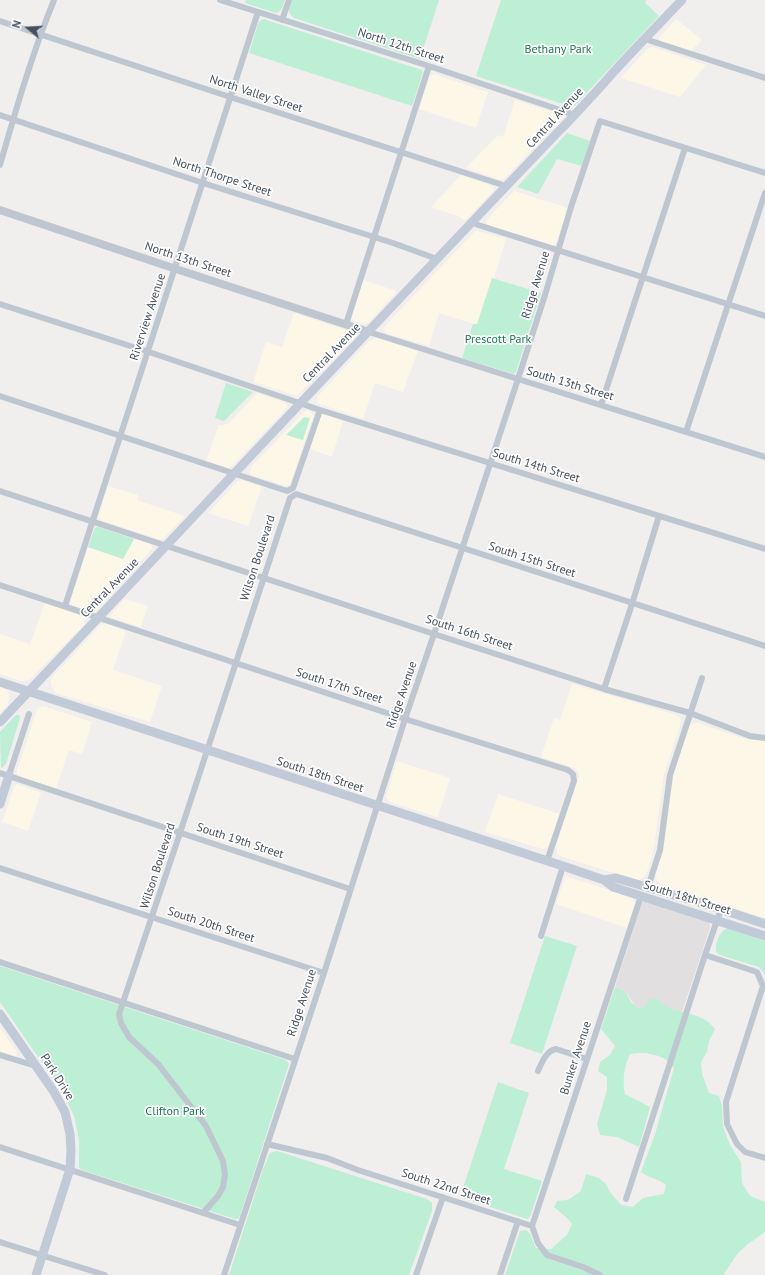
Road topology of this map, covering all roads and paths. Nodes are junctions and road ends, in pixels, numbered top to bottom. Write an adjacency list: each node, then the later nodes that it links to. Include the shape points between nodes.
1 (54, 0): 8 (street)
2 (220, 0): 5 (street, North 12th Street)
3 (289, 0): 6 (street)
4 (682, 0): 9 (main road, Central Avenue)
5 (258, 12): 6 (street, North 12th Street); 12 (street, Riverview Avenue)
6 (282, 20): 10 (street, North 12th Street)
7 (0, 21): 8 (street, North Valley Street)
8 (40, 34): 12 (street, North Valley Street); 15 (street)
9 (645, 39): 11 (street); 14 (main road, Central Avenue)
10 (429, 66): 14 (street, North 12th Street); 17 (street)
11 (765, 78)
12 (230, 97): 17 (street, North Valley Street); 20 (street, Riverview Avenue)
13 (0, 115): 15 (street, North Thorpe Street)
14 (575, 115): 21 (main road, Central Avenue)
15 (12, 119): 18 (street); 20 (street, North Thorpe Street)
16 (685, 148): 19 (street); 26 (street, Ridge Avenue, via 600,121); 29 (street)
17 (401, 152): 21 (street, North Valley Street); 25 (street)
18 (0, 165)
19 (765, 173)
20 (203, 183): 25 (street, North Thorpe Street); 28 (street, Riverview Avenue)
21 (506, 186): 24 (main road, Central Avenue)
22 (765, 193): 31 (street)
23 (0, 210): 28 (street, North 13th Street)
24 (472, 223): 26 (street); 27 (main road, Central Avenue)
25 (374, 238): 27 (street, North Thorpe Street); 33 (street)
26 (559, 251): 29 (street); 36 (street, Ridge Avenue)
27 (437, 258): 34 (main road, Central Avenue)
28 (176, 269): 33 (street, North 13th Street); 35 (street, Riverview Avenue)
29 (643, 277): 31 (street); 39 (street)
30 (0, 304): 35 (street, South 14th Street)
31 (728, 304): 32 (street); 41 (street)
32 (765, 316)
33 (346, 324): 34 (street, North 13th Street)
34 (369, 332): 36 (street, South 13th Street); 38 (main road, Central Avenue)
35 (148, 352): 38 (street, South 14th Street); 42 (street, Riverview Avenue)
36 (518, 379): 39 (street, South 13th Street); 44 (street, Ridge Avenue)
37 (0, 396): 42 (street)
38 (300, 404): 40 (street, South 14th Street); 45 (main road, Central Avenue)
39 (601, 405): 41 (street, South 13th Street)
40 (320, 410): 44 (street, South 14th Street); 45 (street, via 290,490)
41 (686, 432): 43 (street, South 13th Street)
42 (121, 436): 45 (street); 49 (street, Riverview Avenue)
43 (765, 457)
44 (489, 464): 48 (street, South 14th Street); 51 (street, Ridge Avenue)
45 (235, 474): 50 (main road, Central Avenue)
46 (0, 491): 49 (street, South 16th Street)
47 (293, 496): 51 (street, South 15th Street, via 296,494); 53 (street, Wilson Boulevard, via 290,498)
48 (659, 516): 52 (street, South 14th Street); 55 (street)
49 (93, 521): 50 (street, South 16th Street); 56 (street, Riverview Avenue)
50 (166, 546): 53 (street, South 16th Street); 57 (main road, Central Avenue)
51 (461, 548): 55 (street, South 15th Street); 58 (street, Ridge Avenue)
52 (765, 549)
53 (263, 578): 58 (street, South 16th Street); 60 (street, Wilson Boulevard)
54 (0, 585): 56 (street, South 17th Street)
55 (632, 604): 59 (street, South 15th Street); 63 (street)
56 (65, 606): 57 (street, South 17th Street)
57 (98, 618): 60 (street, South 17th Street); 64 (main road, Central Avenue)
58 (434, 634): 63 (street, South 16th Street); 67 (street, Ridge Avenue)
59 (765, 646)
60 (236, 663): 67 (street, South 17th Street); 70 (street, Wilson Boulevard)
61 (702, 678): 65 (street)
62 (0, 682): 64 (main road, South 18th Street)
63 (604, 689): 65 (street, South 16th Street)
64 (29, 692): 68 (main road, Central Avenue); 70 (main road, South 18th Street)
65 (690, 713): 69 (street, South 16th Street, via 750,736); 80 (street, via 670,775 660,850)
66 (29, 714): 72 (street)
67 (405, 719): 74 (street, Ridge Avenue); 76 (street, South 17th Street, via 568,770 573,774 574,781)
68 (0, 722)
69 (765, 738)
70 (207, 750): 74 (main road, South 18th Street); 75 (street, Wilson Boulevard)
71 (0, 773): 72 (street, South 19th Street)
72 (9, 775): 73 (main road); 75 (street, South 19th Street)
73 (0, 804)
74 (377, 806): 76 (main road, South 18th Street); 81 (street, Ridge Avenue)
75 (180, 833): 81 (street, South 19th Street); 84 (street, Wilson Boulevard)
76 (547, 861): 77 (main road, South 18th Street)
77 (563, 866): 79 (main road, South 18th Street); 87 (street)
78 (0, 868): 84 (street, South 20th Street)
79 (604, 880): 80 (main road, South 18th Street, via 616,878); 82 (main road, South 18th Street, via 613,887)
80 (648, 887): 83 (main road, South 18th Street)
81 (350, 889): 91 (street, Ridge Avenue)
82 (642, 896): 85 (main road, South 18th Street); 96 (street, Bunker Avenue)
83 (721, 909): 85 (street); 86 (main road, South 18th Street)
84 (152, 918): 91 (street, South 20th Street); 92 (street, Wilson Boulevard)
85 (718, 920): 88 (main road, South 18th Street); 89 (street)
86 (765, 924)
87 (541, 936)
88 (765, 936)
89 (705, 955): 101 (street, via 757,972 763,986 726,1102 726,1124 746,1152); 104 (street)
90 (0, 962): 92 (street)
91 (324, 973): 95 (street, Ridge Avenue)
92 (123, 1002): 95 (street); 105 (street, Wilson Boulevard, via 119,1014 129,1037 158,1064 206,1126 223,1161 223,1187)
93 (0, 1014): 97 (main road, Park Drive)
94 (0, 1055): 97 (street)
95 (295, 1059): 99 (street, Ridge Avenue)
96 (587, 1059): 98 (street, via 556,1049 551,1050); 108 (street, Bunker Avenue)
97 (36, 1066): 102 (main road, Park Drive, via 65,1112 70,1134)
98 (538, 1071)
99 (267, 1144): 103 (street, South 22nd Street, via 327,1158); 107 (street, Ridge Avenue)
100 (0, 1147): 102 (street)
101 (765, 1158)
102 (70, 1169): 105 (street); 110 (main road, Park Drive)
103 (443, 1197): 106 (street, South 22nd Street); 114 (street)
104 (626, 1199)
105 (203, 1213): 107 (street)
106 (518, 1221): 108 (street, South 22nd Street); 115 (street)
107 (240, 1225): 113 (street, Ridge Avenue)
108 (532, 1226): 116 (street, via 538,1243 548,1256)
109 (0, 1242): 110 (street)
110 (42, 1255): 111 (main road, Park Drive); 112 (street)
111 (36, 1275)
112 (105, 1275)
113 (224, 1275)
114 (416, 1275)
115 (500, 1275)
116 (600, 1275)

